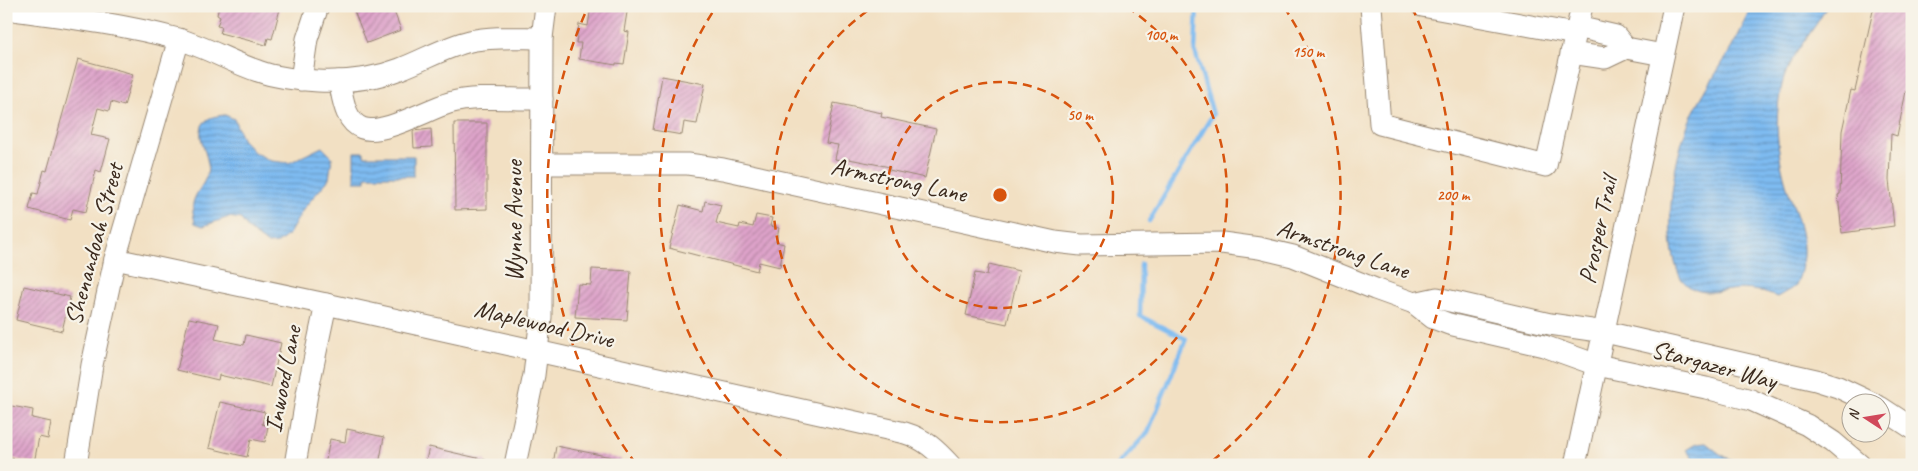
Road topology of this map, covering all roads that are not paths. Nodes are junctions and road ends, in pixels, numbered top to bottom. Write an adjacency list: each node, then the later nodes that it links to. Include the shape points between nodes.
1 (318, 6): 12 (street, via 307,39)
2 (546, 6): 8 (street, Wynne Avenue)
3 (1372, 6): 9 (street, via 1380,124 1546,166)
4 (1422, 6): 9 (street)
5 (1582, 6): 9 (street)
6 (1674, 6): 11 (street, Prosper Trail)
7 (6, 9): 10 (street, via 77,18)
8 (542, 38): 13 (street, via 472,41 398,70); 14 (street, Wynne Avenue)
9 (1574, 38): 11 (street, via 1605,58 1626,48)
10 (179, 39): 12 (street, via 259,72); 16 (street, Shenandoah Street)
11 (1663, 56): 19 (street, Prosper Trail)
12 (301, 80): 13 (street)
13 (339, 81): 14 (street, via 349,118 360,127 374,130 461,100)
14 (542, 99): 15 (street, Wynne Avenue)
15 (542, 164): 17 (street, Armstrong Lane, via 704,166 1068,244 1240,245 1293,256); 20 (street, Wynne Avenue)
16 (115, 260): 18 (street, Maplewood Drive); 25 (street, Shenandoah Street, via 92,365)
17 (1414, 303): 19 (street, Armstrong Lane, via 1437,298 1550,324); 21 (street, Armstrong Lane, via 1433,318 1449,324 1544,346)
18 (326, 304): 20 (street, Maplewood Drive); 26 (street, Inwood Lane)
19 (1605, 332): 21 (street, Prosper Trail); 22 (street, Stargazer Way, via 1816,380)
20 (538, 351): 27 (street, Wynne Avenue); 28 (street, Maplewood Drive, via 919,437)
21 (1598, 365): 29 (street, Prosper Trail); 30 (street, Stargazer Way, via 1728,393 1767,406 1807,425)
22 (1853, 394)
23 (1890, 414): 24 (street)
24 (1912, 428)
25 (76, 465)
26 (295, 465)
27 (515, 465)
28 (950, 465)
29 (1575, 465)
30 (1860, 465)

